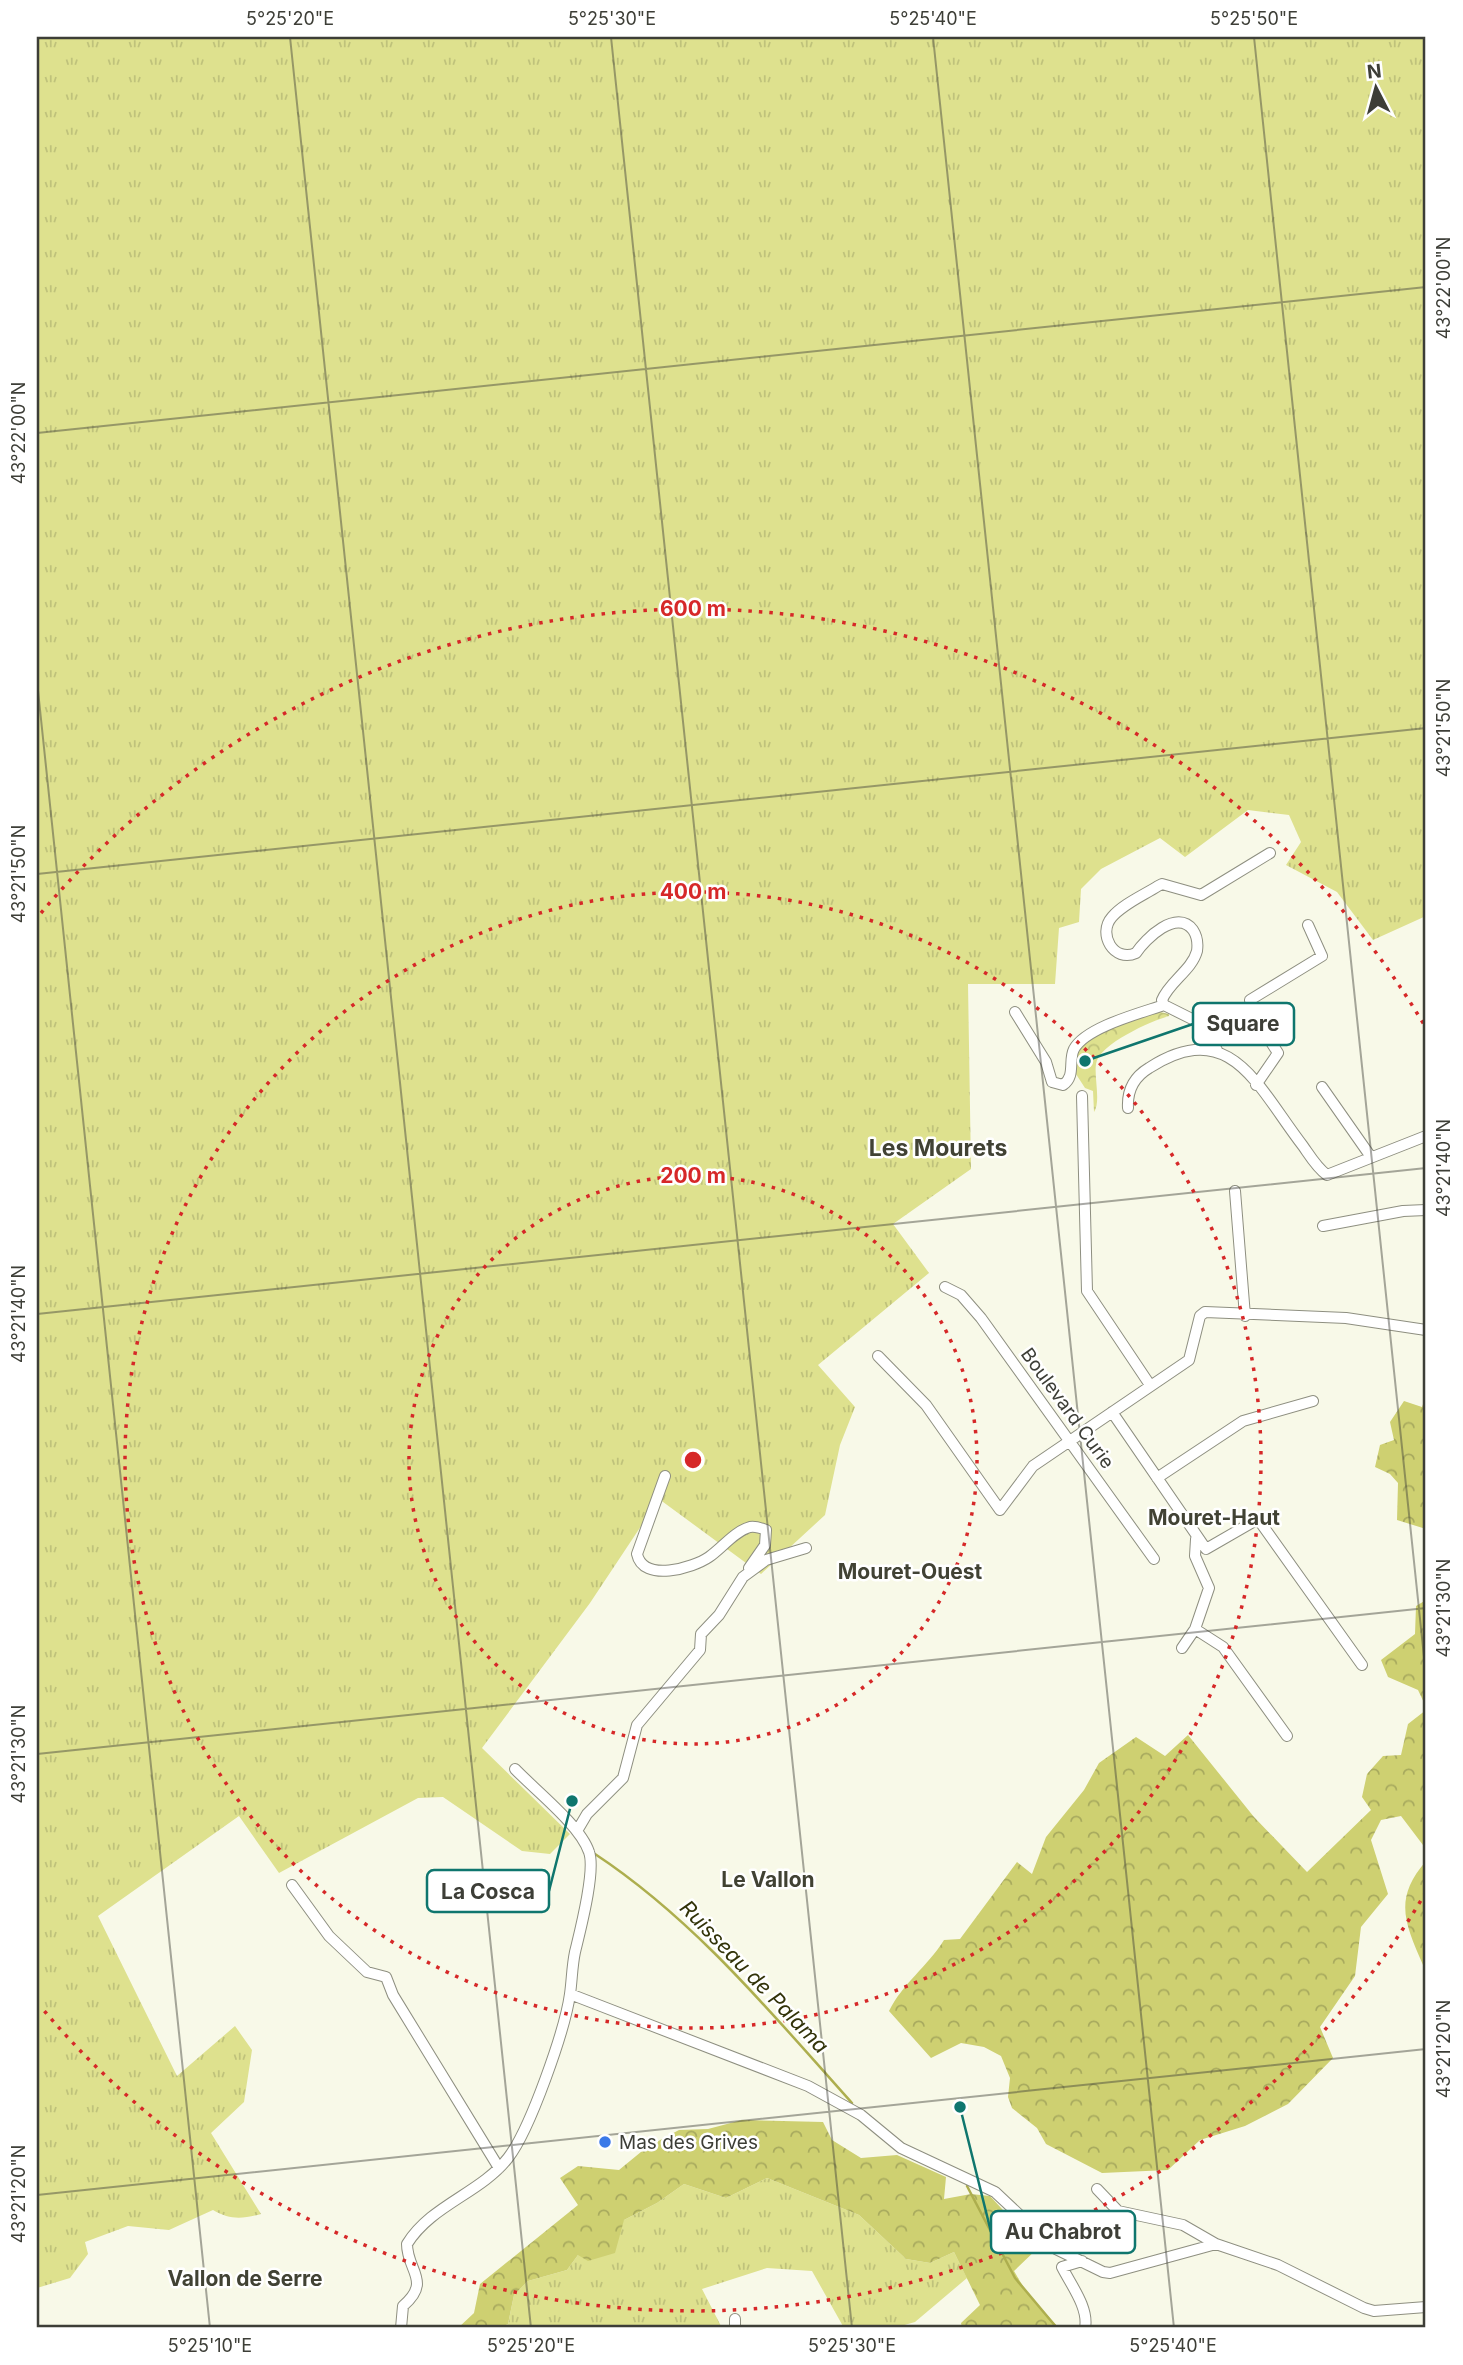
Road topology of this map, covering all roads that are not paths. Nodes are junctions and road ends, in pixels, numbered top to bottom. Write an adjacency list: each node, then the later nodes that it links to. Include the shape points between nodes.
1 (1270, 853): 3 (street, via 1207,894 1163,884 1111,918 1108,943 1125,955 1136,953 1148,936 1171,923 1194,932 1196,955 1164,994)
2 (1308, 925): 6 (street, via 1322,957 1250,1000 1253,1014 1278,1053)
3 (1164, 1005): 4 (street, via 1084,1037 1072,1053 1071,1074 1063,1085 1052,1082 1046,1062); 5 (street, via 1196,1021)
4 (1015, 1012)
5 (1217, 1049): 6 (street); 9 (street, via 1200,1047 1172,1054 1145,1070 1131,1086)
6 (1256, 1085): 11 (street, via 1323,1172 1334,1174)
7 (1322, 1087): 11 (street)
8 (1082, 1096): 19 (street, via 1087,1291)
9 (1128, 1108)
10 (1426, 1136): 11 (street)
11 (1371, 1157)
12 (1235, 1191): 16 (street)
13 (1426, 1210): 14 (street, via 1403,1210)
14 (1323, 1226)
15 (945, 1287): 22 (street, Boulevard Curie, via 961,1295 981,1318)
16 (1245, 1316): 17 (street, via 1346,1318); 19 (street, via 1205,1312 1189,1360)
17 (1426, 1330)
18 (878, 1356): 22 (street, via 926,1405 1000,1510 1033,1466)
19 (1150, 1385): 21 (street)
20 (1313, 1402): 24 (street, via 1243,1421)
21 (1112, 1412): 22 (street); 24 (street)
22 (1071, 1441): 27 (street, Boulevard Curie)
23 (665, 1476): 28 (street, via 637,1554 639,1561 646,1569 657,1571 690,1566 749,1528 766,1530 765,1545)
24 (1157, 1478): 25 (street)
25 (1196, 1539): 29 (street, via 1195,1556 1209,1588); 31 (street, via 1206,1549 1258,1520)
26 (806, 1548): 28 (street, via 766,1560)
27 (1154, 1559)
28 (743, 1577): 34 (street, via 701,1634 700,1650 637,1725 622,1778)
29 (1195, 1629): 30 (street); 32 (street, via 1223,1647)
30 (1182, 1648)
31 (1362, 1665)
32 (1287, 1736)
33 (515, 1769): 34 (street)
34 (577, 1831): 36 (street, via 590,1856)
35 (292, 1885): 37 (street, via 328,1936 367,1972 386,1978)
36 (570, 1994): 37 (street, via 535,2101 514,2148); 40 (street, via 808,2085 861,2115 901,2148 995,2192 1056,2249)
37 (499, 2168): 42 (street, via 427,2219 407,2244 418,2283 413,2298 403,2306)
38 (1097, 2189): 39 (street, via 1118,2211 1184,2225)
39 (1216, 2244): 40 (street, via 1110,2273); 41 (street, via 1278,2265 1374,2311)
40 (1083, 2261): 43 (street, via 1062,2267 1076,2292)
41 (1426, 2307)
42 (401, 2328)
43 (1085, 2328)

